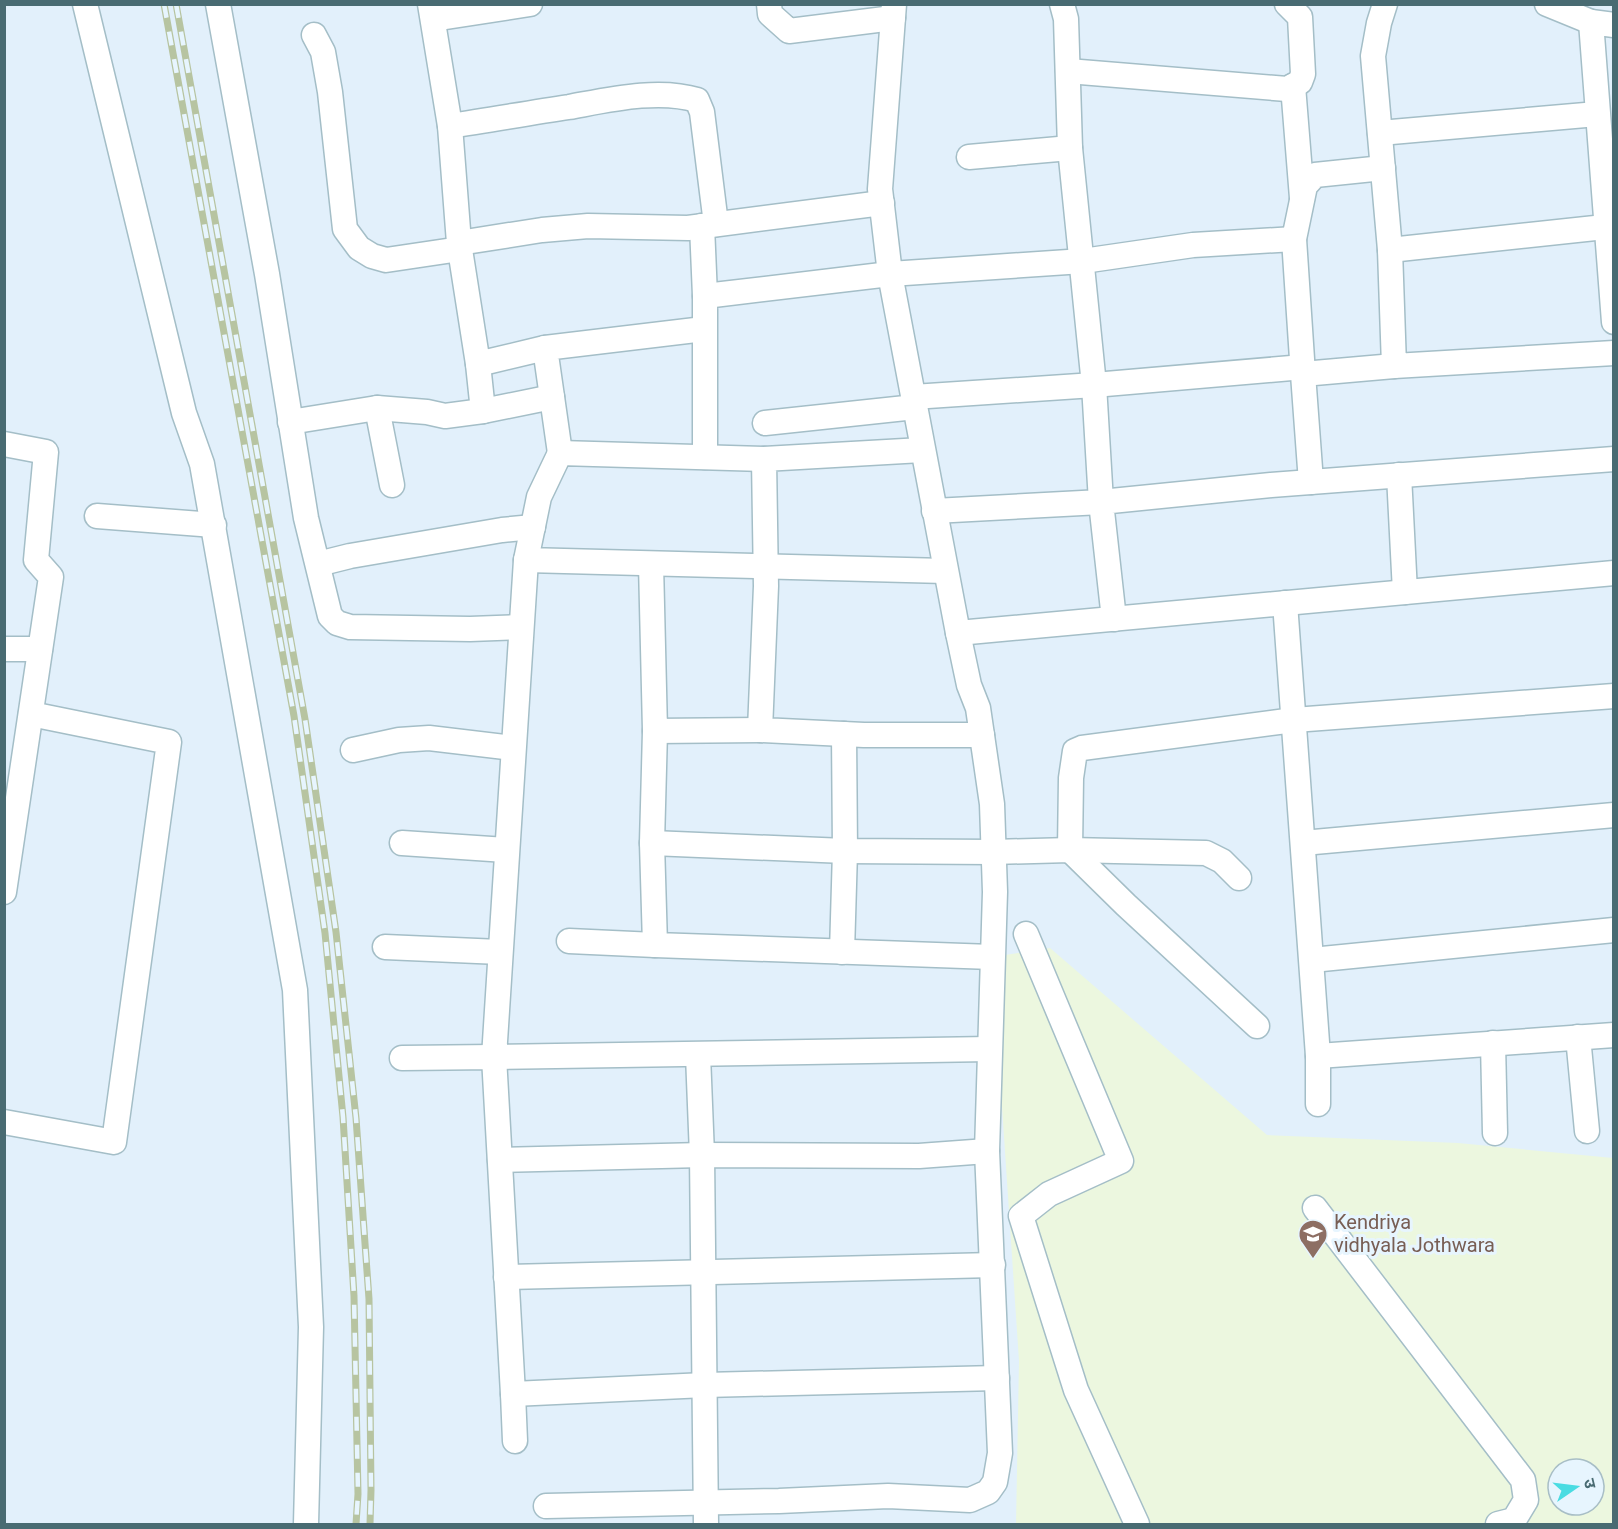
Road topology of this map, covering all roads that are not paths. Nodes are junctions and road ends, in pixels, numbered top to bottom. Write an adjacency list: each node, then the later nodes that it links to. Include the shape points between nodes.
1 (85, 4): 57 (street, via 184,413 202,464)
2 (218, 4): 43 (street)
3 (530, 4): 10 (street)
4 (769, 4): 9 (street, via 770,14 789,31)
5 (1062, 4): 13 (street)
6 (1385, 4): 17 (street, via 1373,56)
7 (1547, 4): 11 (street)
8 (1292, 6): 14 (street, via 1300,17 1303,74)
9 (893, 11): 22 (street)
10 (431, 12): 16 (street)
11 (1602, 23): 15 (street)
12 (314, 35): 26 (street, via 322,52 330,92 345,229 359,248 386,260)
13 (1068, 71): 14 (street, via 1276,89); 18 (street)
14 (1293, 86): 21 (street)
15 (1597, 114): 17 (street); 24 (street)
16 (450, 126): 23 (street, via 606,100 660,95 697,100 702,112); 26 (street)
17 (1380, 133): 20 (street)
18 (1070, 148): 19 (street); 28 (street)
19 (969, 157)
20 (1383, 168): 21 (street, via 1315,175 1305,186); 27 (street)
21 (1302, 198): 25 (street)
22 (882, 203): 23 (street); 29 (street)
23 (709, 225): 26 (street, via 588,226 542,230); 30 (street)
24 (1610, 226): 27 (street); 31 (street)
25 (1294, 239): 28 (street, via 1193,245); 37 (street)
26 (460, 246): 35 (street)
27 (1390, 250): 36 (street)
28 (1083, 261): 29 (street); 38 (street)
29 (890, 274): 30 (street); 40 (street)
30 (705, 296): 32 (street)
31 (1614, 322)
32 (704, 329): 33 (street); 48 (street)
33 (544, 348): 35 (street); 39 (street)
34 (1614, 353): 36 (street)
35 (478, 364): 42 (street)
36 (1394, 366): 37 (street)
37 (1303, 370): 38 (street); 52 (street)
38 (1094, 385): 40 (street); 54 (street)
39 (552, 397): 42 (street); 47 (street)
40 (914, 402): 44 (street); 46 (street)
41 (377, 408): 42 (street, via 445,416); 43 (street); 53 (street)
42 (483, 411)
43 (290, 422): 60 (street)
44 (765, 423)
45 (4, 444): 71 (street, via 46,452 36,560 51,577)
46 (922, 450): 49 (street); 55 (street)
47 (560, 453): 48 (street); 58 (street, via 539,497)
48 (705, 457): 49 (street)
49 (764, 459): 62 (street)
50 (1614, 459): 51 (street)
51 (1399, 475): 52 (street); 65 (street)
52 (1311, 482): 54 (street)
53 (392, 485)
54 (1101, 502): 55 (street); 67 (street)
55 (934, 510): 63 (street)
56 (97, 516): 57 (street)
57 (214, 525): 126 (street, via 295,990 311,1327)
58 (533, 527): 59 (street); 60 (street)
59 (526, 560): 61 (street); 68 (street)
60 (318, 564): 68 (street, via 330,616 337,623 350,627)
61 (651, 564): 62 (street); 76 (street)
62 (765, 566): 63 (street); 75 (street)
63 (945, 571): 69 (street)
64 (1614, 573): 65 (street)
65 (1405, 592): 66 (street)
66 (1285, 603): 67 (street); 74 (street)
67 (1114, 619): 69 (street)
68 (521, 627): 79 (street)
69 (958, 633): 78 (street)
70 (4, 649): 71 (street)
71 (40, 649): 73 (street)
72 (1614, 696): 74 (street)
73 (31, 714): 90 (street); 110 (street, via 169,742 114,1142)
74 (1294, 720): 84 (street); 86 (street, via 1075,751)
75 (760, 730): 76 (street); 77 (street)
76 (655, 731): 83 (street)
77 (844, 734): 78 (street); 87 (street)
78 (982, 735): 88 (street, via 992,804)
79 (513, 748): 80 (street, via 429,738); 85 (street)
80 (353, 750)
81 (1614, 815): 84 (street)
82 (402, 843): 85 (street)
83 (652, 843): 87 (street); 94 (street)
84 (1303, 843): 99 (street)
85 (506, 850): 96 (street)
86 (1070, 850): 88 (street); 89 (street, via 1206,853 1222,861); 100 (street)
87 (844, 851): 88 (street); 97 (street)
88 (993, 852): 98 (street)
89 (1239, 878)
90 (4, 892)
91 (1614, 930): 99 (street)
92 (1026, 933): 127 (street, via 1122,1161 1049,1194 1021,1216 1076,1390)
93 (569, 941): 94 (street)
94 (655, 945): 97 (street)
95 (385, 947): 96 (street)
96 (500, 952): 107 (street)
97 (842, 952): 98 (street)
98 (992, 957): 104 (street)
99 (1312, 960): 106 (street)
100 (1257, 1026)
101 (1614, 1035): 102 (street)
102 (1578, 1037): 103 (street); 111 (street)
103 (1493, 1043): 106 (street); 112 (street)
104 (989, 1049): 105 (street); 113 (street)
105 (698, 1055): 107 (street); 114 (street)
106 (1318, 1056): 109 (street)
107 (494, 1057): 108 (street); 115 (street)
108 (402, 1058)
109 (1318, 1104)
110 (4, 1122)
111 (1587, 1131)
112 (1495, 1133)
113 (987, 1151): 114 (street, via 919,1156); 117 (street)
114 (702, 1155): 115 (street); 118 (street)
115 (500, 1160): 119 (street)
116 (1315, 1208): 128 (street, via 1523,1480 1526,1500 1514,1520)
117 (993, 1265): 118 (street); 120 (street)
118 (703, 1271): 119 (street); 121 (street)
119 (506, 1277): 122 (street)
120 (997, 1378): 121 (street); 125 (street, via 1000,1453 995,1482 988,1492 970,1500 888,1496)
121 (705, 1385): 122 (street); 125 (street)
122 (513, 1394): 123 (street)
123 (515, 1441)
124 (546, 1506): 125 (street)
125 (706, 1514)
126 (306, 1524)
127 (1137, 1524)
128 (1498, 1524)

